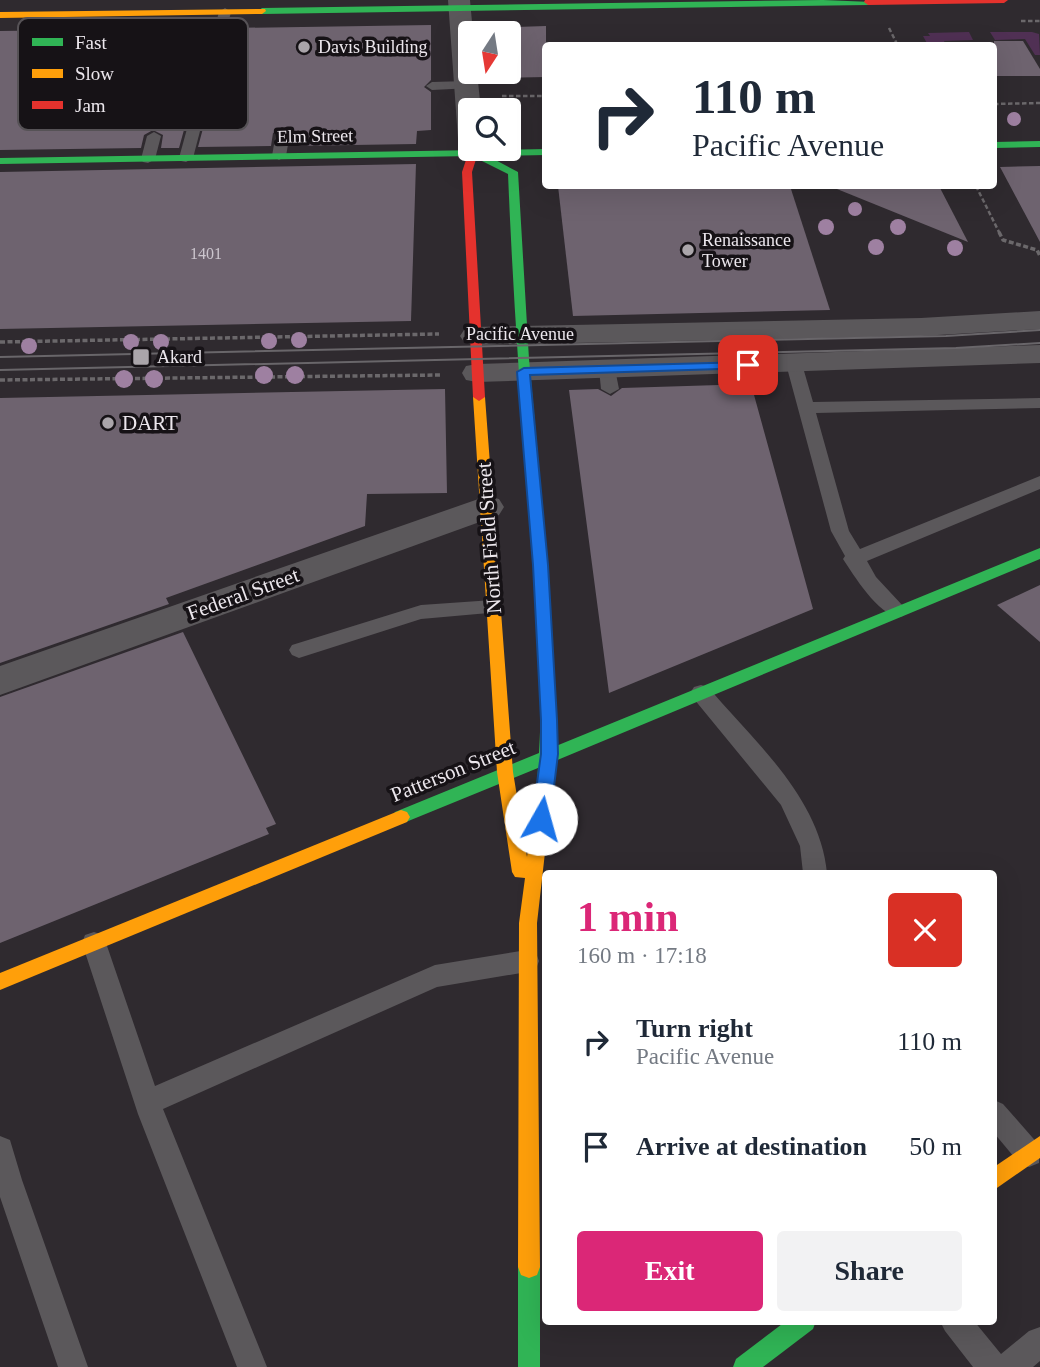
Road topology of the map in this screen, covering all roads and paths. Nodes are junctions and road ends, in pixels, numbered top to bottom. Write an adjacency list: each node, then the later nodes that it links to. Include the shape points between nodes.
1 (1004, 0): 2 (street)
2 (460, 4): 3 (street); 8 (street, North Field Street)
3 (225, 12): 4 (street); 5 (lane)
4 (0, 15)
5 (223, 18)
6 (887, 24): 7 (path)
7 (896, 42)
8 (467, 85): 9 (lane); 12 (street, North Field Street)
9 (432, 86)
10 (502, 96): 11 (path)
11 (542, 96)
12 (468, 98)
13 (997, 103): 14 (path)
14 (1040, 103)
15 (193, 130): 24 (lane)
16 (283, 133): 23 (lane)
17 (154, 136): 25 (lane)
18 (1040, 144): 19 (street)
19 (997, 145)
20 (458, 148): 23 (street, Elm Street)
21 (521, 150): 22 (street, Elm Street)
22 (542, 152)
23 (279, 156): 24 (street, Elm Street)
24 (186, 158): 25 (street, Elm Street)
25 (148, 159): 28 (street, Elm Street)
26 (469, 161): 33 (street, North Field Street)
27 (495, 161): 32 (street, North Field Street, via 513,172)
28 (0, 162)
29 (978, 189): 30 (path, via 1003,240 1037,250)
30 (1040, 256)
31 (1040, 320): 32 (street, Pacific Avenue, via 921,327)
32 (521, 335): 33 (street, Pacific Avenue); 37 (street, North Field Street)
33 (475, 336): 34 (path, Pacific Avenue); 38 (street, North Field Street)
34 (0, 342)
35 (1040, 354): 36 (street, Pacific Avenue)
36 (794, 364): 37 (street, Pacific Avenue, via 727,375 609,379); 41 (lane)
37 (524, 372): 38 (street, Pacific Avenue); 51 (street, North Field Street, via 541,565)
38 (477, 373): 39 (path, Pacific Avenue); 43 (street, North Field Street)
39 (0, 380)
40 (1040, 403): 41 (lane)
41 (806, 408): 45 (lane, via 840,531)
42 (1040, 482): 45 (lane)
43 (487, 507): 46 (street, North Field Street); 49 (street, Federal Street)
44 (1040, 552): 47 (street, Patterson Street)
45 (853, 559): 47 (lane)
46 (493, 607): 48 (lane, via 421,612); 52 (street, North Field Street)
47 (896, 611): 50 (street, Patterson Street)
48 (299, 650)
49 (0, 681)
50 (701, 693): 51 (street, Patterson Street); 53 (lane, via 790,799 812,846)
51 (549, 754): 52 (street, Patterson Street); 54 (street, North Field Street)
52 (505, 772): 54 (street, North Field Street); 55 (street, Patterson Street)
53 (816, 870)
54 (528, 923): 56 (street, North Field Street)
55 (94, 943): 57 (street, Patterson Street); 58 (lane)
56 (527, 961): 58 (lane, via 435,976); 68 (street, North Field Street)
57 (0, 982)
58 (147, 1102): 67 (lane)
59 (997, 1116): 61 (lane)
60 (0, 1149): 66 (lane)
61 (1035, 1150): 62 (street)
62 (997, 1178)
63 (800, 1325): 69 (street)
64 (958, 1325): 70 (lane)
65 (1040, 1342): 71 (lane)
66 (73, 1367)
67 (252, 1367)
68 (528, 1367)
69 (744, 1367)
70 (992, 1367)
71 (1009, 1367)

